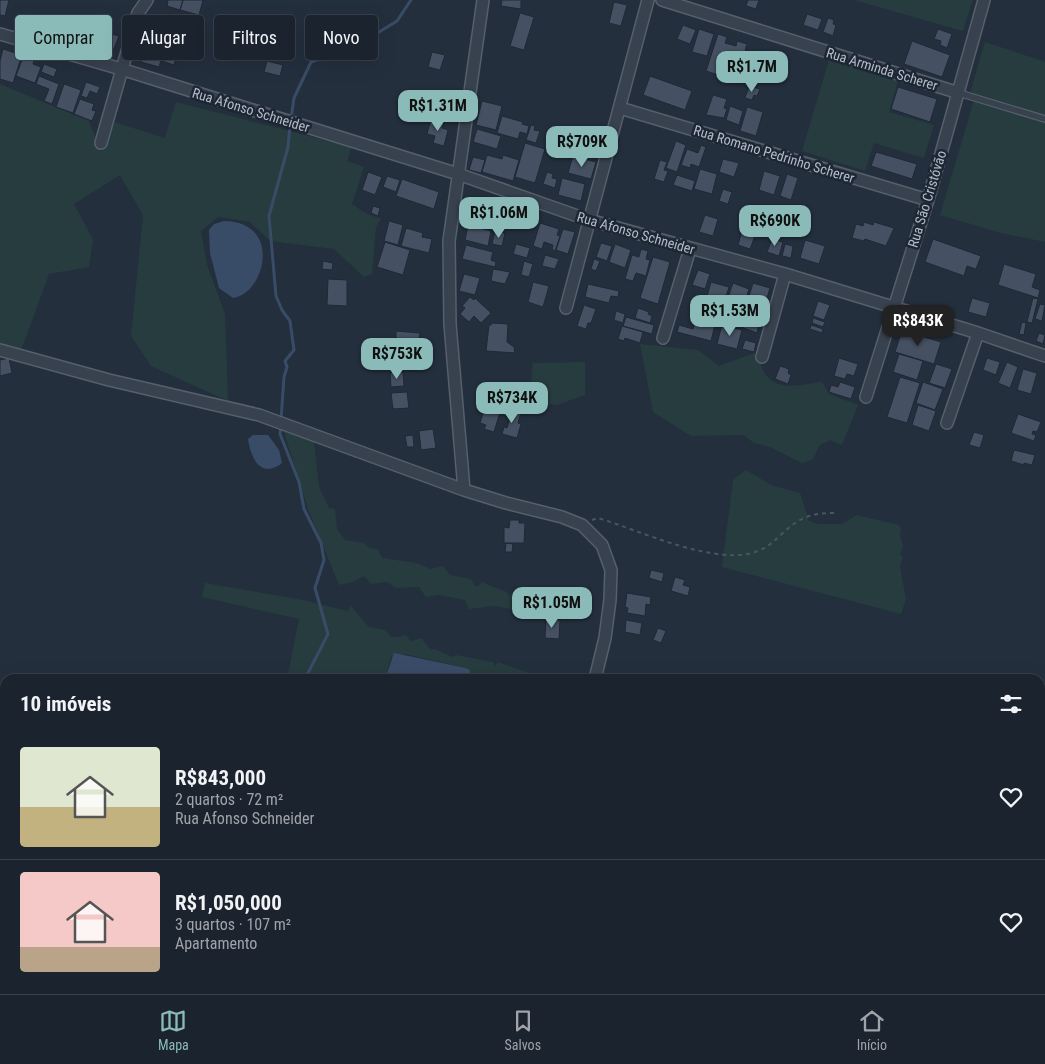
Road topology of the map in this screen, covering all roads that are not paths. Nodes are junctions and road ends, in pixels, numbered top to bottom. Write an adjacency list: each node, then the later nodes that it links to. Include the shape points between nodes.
1 (147, 0): 7 (street, via 138,13)
2 (483, 0): 12 (street)
3 (648, 0): 9 (street)
4 (662, 0): 8 (street, Rua Arminda Scherer)
5 (984, 0): 8 (street, Rua São Cristóvão)
6 (0, 34): 7 (street, Rua Afonso Schneider)
7 (121, 69): 11 (street); 12 (street, Rua Afonso Schneider)
8 (959, 93): 10 (lane); 13 (street, Rua São Cristóvão)
9 (620, 108): 13 (street, Rua Romano Pedrinho Scherer); 14 (street)
10 (1045, 119)
11 (101, 142)
12 (458, 174): 14 (street, Rua Afonso Schneider); 26 (street, via 449,241 450,324)
13 (928, 200): 17 (street, Rua São Cristóvão)
14 (589, 220): 15 (street, Rua Afonso Schneider); 18 (street)
15 (690, 249): 16 (street, Rua Afonso Schneider); 20 (street)
16 (785, 274): 17 (street, Rua Afonso Schneider); 23 (street)
17 (895, 307): 19 (street, Rua Afonso Schneider); 24 (street, Rua São Cristóvão)
18 (566, 308)
19 (978, 333): 22 (street, Rua Afonso Schneider); 25 (street)
20 (663, 338)
21 (0, 350): 26 (street, via 259,416)
22 (1045, 356)
23 (762, 357)
24 (866, 397)
25 (947, 423)
26 (464, 490): 27 (street, via 562,517 582,525 602,545 611,570 610,600)
27 (596, 674)

